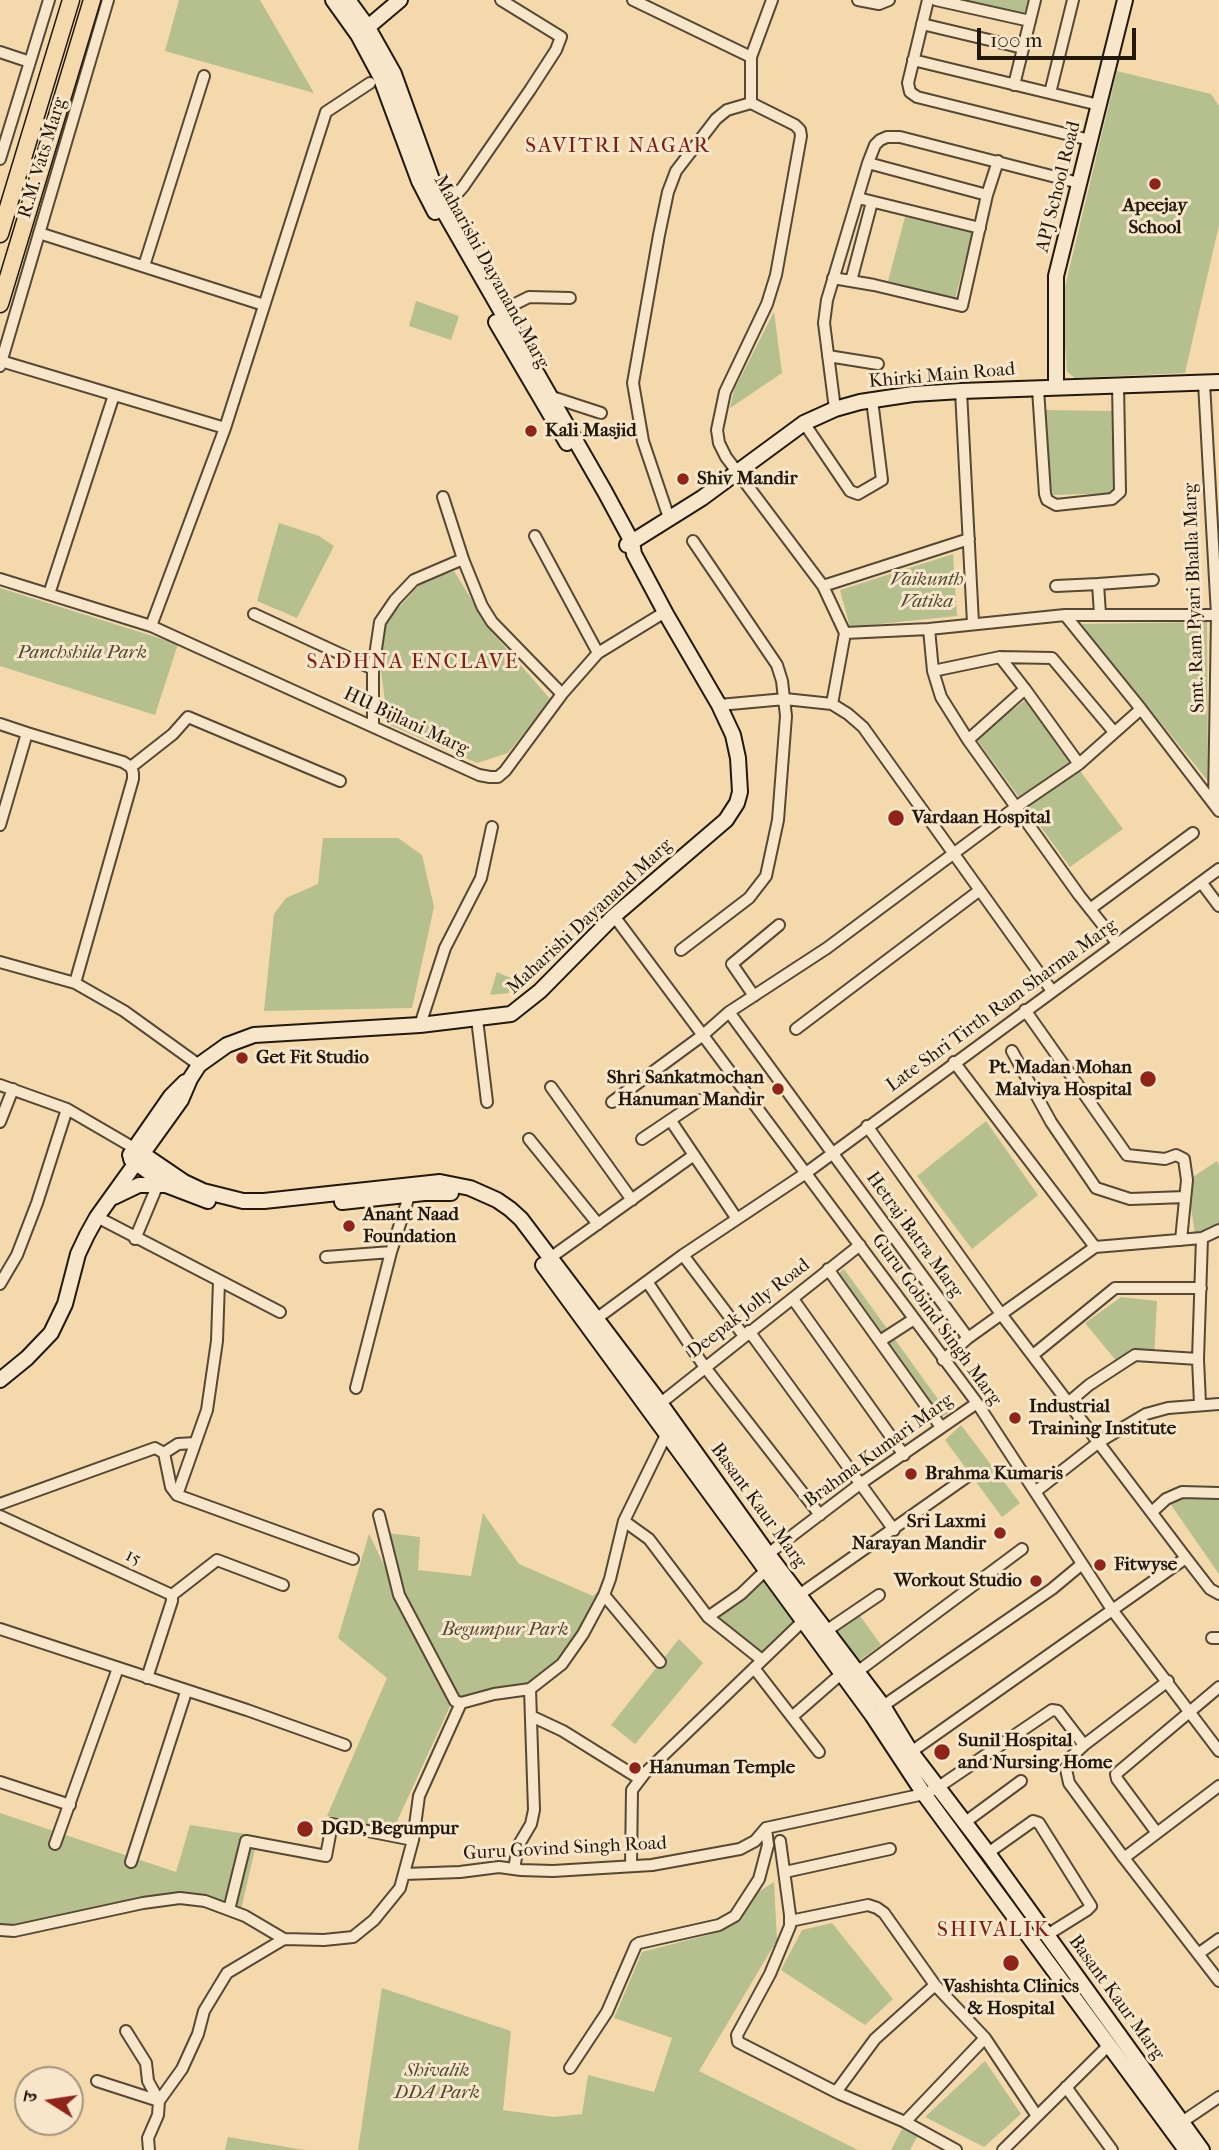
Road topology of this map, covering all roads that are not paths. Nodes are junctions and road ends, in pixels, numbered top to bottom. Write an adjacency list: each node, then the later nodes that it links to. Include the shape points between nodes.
1 (48, 0): 26 (street)
2 (71, 0): 46 (main road)
3 (92, 0): 51 (main road)
4 (108, 0): 45 (street, R.M. Vats Marg)
5 (333, 0): 21 (main road, Maharishi Dayanand Marg)
6 (348, 0): 21 (main road, Maharishi Dayanand Marg)
7 (400, 0): 21 (main road)
8 (501, 0): 18 (street)
9 (633, 0): 24 (street)
10 (772, 0): 24 (street)
11 (858, 0): 12 (street, via 879,4)
12 (889, 0)
13 (928, 0): 20 (street)
14 (936, 0): 19 (street)
15 (1035, 0): 19 (street)
16 (1073, 0): 30 (street)
17 (1125, 0): 32 (main road, APJ School Road)
18 (521, 5): 43 (street, via 561,37 530,90)
19 (1030, 21): 22 (street)
20 (922, 24): 22 (street); 25 (street)
21 (363, 31): 38 (main road, Maharishi Dayanand Marg, via 394,74)
22 (1023, 48): 29 (street)
23 (0, 52): 26 (street)
24 (751, 57): 31 (street)
25 (913, 60): 29 (street); 34 (street, via 908,83 917,97)
26 (30, 62): 33 (street)
27 (204, 76): 47 (street)
28 (370, 83): 52 (street, via 326,112)
29 (1014, 85): 30 (street)
30 (1050, 93): 32 (street)
31 (751, 103): 69 (street, via 795,125 801,136 776,275 725,392 717,430 719,443); 71 (street, via 727,110 716,119 676,171 657,246 633,383 643,441)
32 (1099, 105): 34 (main road, APJ School Road)
33 (3, 136): 35 (street)
34 (1090, 140): 39 (main road, APJ School Road)
35 (0, 159)
36 (998, 160): 37 (street, via 887,137 875,145); 39 (street); 40 (street)
37 (868, 163): 40 (street); 41 (street)
38 (424, 179): 43 (main road, Maharishi Dayanand Marg); 76 (main road, Maharishi Dayanand Marg, via 530,384)
39 (1079, 183): 59 (main road, APJ School Road, via 1056,276)
40 (987, 195): 44 (street)
41 (858, 198): 42 (street); 48 (street)
42 (872, 202): 44 (street); 49 (street)
43 (443, 210): 53 (main road, Maharishi Dayanand Marg)
44 (980, 228): 49 (street, via 962,306)
45 (39, 233): 47 (street); 55 (street, R.M. Vats Marg)
46 (0, 234)
47 (144, 266): 52 (street)
48 (833, 278): 49 (street); 54 (street, via 824,323)
49 (851, 281)
50 (570, 298): 53 (street, via 529,297)
51 (0, 304)
52 (264, 305): 68 (street)
53 (501, 311): 63 (main road, Maharishi Dayanand Marg)
54 (828, 356): 56 (street); 65 (street)
55 (1, 363): 62 (street)
56 (878, 364)
57 (1212, 383): 58 (main road, Khirki Main Road); 72 (street, Smt. Ram Pyari Bhalla Marg)
58 (1118, 385): 59 (main road, Khirki Main Road); 60 (street, via 1120,492 1112,499 1056,505 1045,494)
59 (1056, 387): 60 (main road, Khirki Main Road)
60 (1038, 388): 61 (main road, Khirki Main Road)
61 (961, 391): 64 (main road, Khirki Main Road); 74 (street)
62 (114, 395): 68 (street); 83 (street)
63 (552, 397): 66 (street); 76 (main road, Maharishi Dayanand Marg)
64 (872, 400): 65 (main road, Khirki Main Road); 67 (street, via 882,480 858,494 850,491)
65 (835, 409): 67 (main road, Khirki Main Road)
66 (601, 412)
67 (804, 423): 69 (main road, Khirki Main Road)
68 (225, 429): 90 (street)
69 (736, 472): 71 (main road, Khirki Main Road); 81 (street)
70 (443, 498): 77 (street)
71 (669, 518): 76 (main road, Khirki Main Road)
72 (1215, 529): 88 (street, Smt. Ram Pyari Bhalla Marg)
73 (535, 536): 93 (street)
74 (969, 539): 81 (street); 89 (street)
75 (694, 541): 99 (street, via 777,665)
76 (631, 547): 84 (main road, Maharishi Dayanand Marg)
77 (463, 559): 95 (street, via 414,580 395,600 380,622); 98 (street, via 492,622)
78 (0, 579): 83 (street, HU Bijlani Marg)
79 (1153, 580): 80 (street)
80 (1098, 584): 82 (street); 86 (street)
81 (823, 586): 92 (street)
82 (1056, 586)
83 (49, 594): 90 (street, HU Bijlani Marg)
84 (665, 612): 93 (street, HU Bijlani Marg); 101 (main road, Maharishi Dayanand Marg)
85 (254, 614): 95 (street)
86 (1100, 614): 87 (street); 88 (street)
87 (1065, 615): 89 (street); 103 (street)
88 (1218, 615): 102 (street, Smt. Ram Pyari Bhalla Marg)
89 (973, 624): 91 (street)
90 (151, 626): 105 (street, HU Bijlani Marg)
91 (929, 629): 92 (street); 96 (street)
92 (845, 634): 100 (street)
93 (598, 653): 98 (street, HU Bijlani Marg)
94 (1000, 657): 96 (street); 97 (street); 106 (street, via 1056,661)
95 (373, 669): 105 (street)
96 (933, 671): 108 (street, via 941,696)
97 (1025, 689): 108 (street); 109 (street)
98 (562, 694): 105 (street, HU Bijlani Marg, via 498,777 479,775)
99 (785, 699): 100 (street); 101 (street); 126 (street, via 778,820 766,876 749,898)
100 (832, 704): 117 (street, via 863,727)
101 (719, 705): 123 (main road, Maharishi Dayanand Marg, via 738,758 741,782 737,803 726,820)
102 (1218, 708): 113 (street, Smt. Ram Pyari Bhalla Marg)
103 (1141, 709): 106 (street); 113 (street)
104 (0, 724): 107 (street)
105 (373, 726)
106 (1114, 732): 109 (street)
107 (27, 733): 110 (street); 114 (street)
108 (968, 740): 112 (street)
109 (1079, 764): 112 (street)
110 (131, 767): 111 (street, via 188,717); 128 (street, via 133,779)
111 (340, 781)
112 (1016, 807): 117 (street); 122 (street)
113 (1216, 807)
114 (0, 825)
115 (492, 827): 134 (street, via 481,878 450,937)
116 (1194, 833): 122 (street)
117 (953, 855): 120 (street); 130 (street)
118 (1219, 869): 119 (street, Late Shri Tirth Ram Sharma Marg)
119 (1201, 882): 121 (street); 125 (street, Late Shri Tirth Ram Sharma Marg)
120 (980, 890): 129 (street); 135 (street)
121 (1219, 906)
122 (1090, 909): 125 (street)
123 (614, 916): 133 (main road, Maharishi Dayanand Marg, via 522,1008 502,1017); 136 (street, Guru Gobind Singh Marg)
124 (779, 925): 130 (street, via 732,964)
125 (1117, 943): 129 (street, Late Shri Tirth Ram Sharma Marg)
126 (681, 950)
127 (0, 962): 128 (street)
128 (75, 983): 139 (street, via 124,1011)
129 (1052, 991): 131 (street, Late Shri Tirth Ram Sharma Marg)
130 (754, 996): 132 (street)
131 (1025, 1010): 138 (street, Late Shri Tirth Ram Sharma Marg); 160 (street, via 1127,1155 1184,1159)
132 (729, 1012): 136 (street); 154 (street, Hetraj Batra Marg)
133 (477, 1018): 134 (main road, Maharishi Dayanand Marg); 145 (street)
134 (419, 1025): 139 (main road, Maharishi Dayanand Marg, via 254,1035 227,1045)
135 (796, 1029)
136 (703, 1035): 146 (street); 157 (street, Guru Gobind Singh Marg)
137 (1012, 1051): 160 (street, via 1051,1122 1096,1188 1130,1199)
138 (954, 1062): 150 (street, Late Shri Tirth Ram Sharma Marg); 171 (street)
139 (199, 1065): 140 (main road, Maharishi Dayanand Marg)
140 (190, 1079): 151 (main road, Maharishi Dayanand Marg); 156 (main road, Maharishi Dayanand Marg, via 171,1096)
141 (0, 1085): 143 (street)
142 (551, 1087): 161 (street)
143 (13, 1089): 147 (street); 149 (street)
144 (699, 1100): 148 (street)
145 (487, 1102)
146 (612, 1102)
147 (67, 1109): 156 (street); 179 (street, via 22,1242)
148 (671, 1121): 153 (street); 155 (street)
149 (0, 1122)
150 (867, 1126): 154 (street, Late Shri Tirth Ram Sharma Marg); 183 (street)
151 (155, 1137): 156 (main road, Maharishi Dayanand Marg); 158 (main road)
152 (529, 1139): 165 (street)
153 (642, 1139)
154 (833, 1152): 157 (street, Late Shri Tirth Ram Sharma Marg); 187 (street, Hetraj Batra Marg)
155 (694, 1155): 161 (street); 164 (street)
156 (135, 1156): 158 (main road, Basant Kaur Marg); 162 (main road, Maharishi Dayanand Marg); 193 (main road, Maharishi Dayanand Marg, via 82,1230 47,1325)
157 (806, 1173): 164 (street, Late Shri Tirth Ram Sharma Marg); 170 (street, Guru Gobind Singh Marg)
158 (164, 1180): 159 (main road, Basant Kaur Marg, via 213,1203 263,1209); 162 (main road, via 128,1188); 167 (street); 175 (main road, Basant Kaur Marg, via 243,1201 264,1202 425,1183 455,1184 484,1193 510,1209)
159 (409, 1196): 172 (street); 200 (main road, Basant Kaur Marg, via 453,1193 481,1201 506,1217)
160 (1185, 1197): 169 (street)
161 (632, 1200): 165 (street)
162 (109, 1201): 163 (main road, Maharishi Dayanand Marg)
163 (97, 1217): 167 (street); 194 (main road, Maharishi Dayanand Marg, via 78,1254 56,1324 37,1349)
164 (737, 1219): 173 (street, Late Shri Tirth Ram Sharma Marg)
165 (597, 1224): 175 (street)
166 (1219, 1230): 168 (street)
167 (135, 1238): 177 (street)
168 (1202, 1238): 169 (street); 180 (street)
169 (1181, 1240): 171 (street)
170 (860, 1245): 176 (street, Deepak Jolly Road); 185 (street, Guru Gobind Singh Marg)
171 (1095, 1247): 183 (street)
172 (391, 1252): 174 (street); 195 (street)
173 (683, 1255): 178 (street, Late Shri Tirth Ram Sharma Marg); 186 (street)
174 (326, 1257)
175 (550, 1258): 184 (main road, Basant Kaur Marg)
176 (828, 1269): 181 (street, Deepak Jolly Road); 188 (street)
177 (219, 1281): 182 (street); 204 (street, via 217,1341 207,1410)
178 (648, 1283): 184 (street, Late Shri Tirth Ram Sharma Marg); 192 (street)
179 (0, 1284)
180 (1201, 1288): 189 (street, via 1115,1288); 190 (street)
181 (793, 1298): 186 (street, Deepak Jolly Road); 206 (street)
182 (280, 1312)
183 (1001, 1314): 187 (street); 189 (street)
184 (596, 1319): 200 (main road, Basant Kaur Marg)
185 (914, 1319): 188 (street); 191 (street, Guru Gobind Singh Marg)
186 (746, 1333): 192 (street, Deepak Jolly Road); 208 (street)
187 (968, 1338): 191 (street)
188 (880, 1341): 201 (street)
189 (1033, 1355): 196 (street)
190 (1198, 1359): 196 (street, via 1135,1355); 198 (street)
191 (943, 1360): 197 (street, Guru Gobind Singh Marg)
192 (704, 1366): 200 (street, Deepak Jolly Road); 215 (street)
193 (0, 1371)
194 (0, 1380)
195 (356, 1388)
196 (1069, 1402): 203 (street)
197 (976, 1403): 201 (street, Brahma Kumari Marg); 209 (street, Guru Gobind Singh Marg)
198 (1200, 1404): 199 (street); 203 (street, via 1146,1414)
199 (1219, 1404)
200 (655, 1408): 202 (main road, Basant Kaur Marg)
201 (941, 1427): 206 (street, Brahma Kumari Marg)
202 (671, 1431): 217 (street); 220 (main road, Basant Kaur Marg); 224 (main road, Basant Kaur Marg)
203 (1099, 1442): 209 (street); 213 (street)
204 (195, 1443): 205 (street, via 178,1444); 211 (street)
205 (164, 1453): 211 (street, via 170,1487); 212 (street, via 151,1448)
206 (904, 1455): 208 (street, Brahma Kumari Marg)
207 (968, 1476): 218 (street)
208 (860, 1484): 215 (street, Brahma Kumari Marg); 218 (street)
209 (1035, 1492): 223 (street, Guru Gobind Singh Marg)
210 (1219, 1493): 213 (street, via 1182,1492)
211 (177, 1495): 222 (street)
212 (0, 1504)
213 (1152, 1512): 221 (street)
214 (379, 1515): 246 (street, via 399,1595 455,1701)
215 (820, 1515): 220 (street, Brahma Kumari Marg)
216 (0, 1516): 227 (street, 15)
217 (624, 1521): 228 (street); 232 (street, via 649,1539)
218 (894, 1530): 229 (street)
219 (1022, 1549): 239 (street)
220 (768, 1554): 229 (main road, Basant Kaur Marg)
221 (1186, 1558): 226 (street); 231 (street)
222 (354, 1559)
223 (1082, 1564): 231 (street, Guru Gobind Singh Marg); 247 (street)
224 (766, 1570): 232 (street); 233 (main road, Basant Kaur Marg)
225 (283, 1585): 227 (street, via 217,1560)
226 (1219, 1594)
227 (172, 1595): 241 (street)
228 (604, 1595): 236 (street); 244 (street, via 562,1664)
229 (799, 1595): 235 (main road, Basant Kaur Marg)
230 (879, 1595): 235 (street)
231 (1113, 1611): 242 (street, Guru Gobind Singh Marg); 255 (street)
232 (708, 1617): 237 (street)
233 (803, 1621): 237 (street); 240 (main road, Basant Kaur Marg)
234 (0, 1629): 238 (street)
235 (826, 1631): 239 (main road, Basant Kaur Marg)
236 (660, 1662)
237 (758, 1664): 250 (street); 256 (street)
238 (118, 1668): 241 (street); 261 (street)
239 (857, 1672): 247 (main road, Basant Kaur Marg)
240 (841, 1674): 250 (street); 260 (main road, Basant Kaur Marg)
241 (146, 1678): 245 (street)
242 (1168, 1682): 248 (street, Guru Gobind Singh Marg); 252 (street)
243 (1219, 1687): 248 (street)
244 (530, 1689): 246 (street); 249 (street)
245 (186, 1692): 251 (street); 271 (street)
246 (461, 1703): 265 (street, via 419,1796)
247 (883, 1706): 255 (main road, Basant Kaur Marg)
248 (1189, 1713): 253 (street, Guru Gobind Singh Marg); 264 (street, via 1116,1771 1117,1779)
249 (531, 1716): 256 (street); 273 (street, via 534,1810)
250 (793, 1716): 254 (street)
251 (345, 1745)
252 (1084, 1745): 260 (street, via 1058,1711 1052,1710); 270 (street, via 1068,1761 1067,1776)
253 (1219, 1751)
254 (819, 1752)
255 (911, 1752): 260 (main road, Basant Kaur Marg)
256 (640, 1779): 272 (street, via 632,1790)
257 (1021, 1781): 262 (street)
258 (0, 1782): 261 (street)
259 (1219, 1786): 264 (street)
260 (930, 1791): 262 (main road, Basant Kaur Marg); 263 (street, Guru Govind Singh Road); 287 (main road, Basant Kaur Marg)
261 (70, 1805): 267 (street)
262 (964, 1824): 269 (main road, Basant Kaur Marg)
263 (766, 1828): 272 (street, Guru Govind Singh Road, via 755,1842 740,1849); 288 (street, via 768,1845 759,1879 735,1916 719,1925 636,1945 607,2012)
264 (1157, 1833): 270 (street)
265 (413, 1840): 275 (street); 276 (street, via 332,1824 326,1856 246,1842)
266 (780, 1841): 274 (street)
267 (55, 1844)
268 (890, 1849): 274 (street)
269 (988, 1853): 279 (main road, Basant Kaur Marg); 279 (street, via 1033,1821 1039,1823 1091,1906)
270 (1124, 1858): 282 (street)
271 (131, 1862)
272 (631, 1865): 273 (street, Guru Govind Singh Road)
273 (513, 1869): 275 (street, Guru Govind Singh Road)
274 (785, 1872): 277 (street)
275 (404, 1874): 280 (street, via 400,1888 353,1937)
276 (229, 1910): 278 (street, via 180,1898); 280 (street)
277 (790, 1921): 284 (street, via 874,1906 884,1913); 291 (street, via 736,2040)
278 (0, 1930)
279 (1047, 1934): 296 (main road, Basant Kaur Marg)
280 (284, 1939): 293 (street, via 227,1973 204,2011 182,2069)
281 (1219, 1939): 282 (street)
282 (1198, 1954): 283 (street)
283 (1219, 1981)
284 (935, 1985): 286 (street); 291 (street, via 875,2039)
285 (126, 2031): 293 (street, via 146,2063 148,2081)
286 (985, 2038): 294 (street); 295 (street)
287 (1109, 2045): 290 (street); 301 (main road, Basant Kaur Marg)
288 (570, 2068)
289 (97, 2081): 293 (street)
290 (1066, 2087): 294 (street); 300 (street)
291 (836, 2092): 295 (street)
292 (1219, 2096): 296 (street)
293 (159, 2101): 297 (street)
294 (1037, 2116): 299 (street)
295 (905, 2122): 298 (street)
296 (1182, 2122): 302 (main road, Basant Kaur Marg)
297 (149, 2150)
298 (956, 2150)
299 (1003, 2150)
300 (1112, 2150)
301 (1186, 2150)
302 (1202, 2150)

